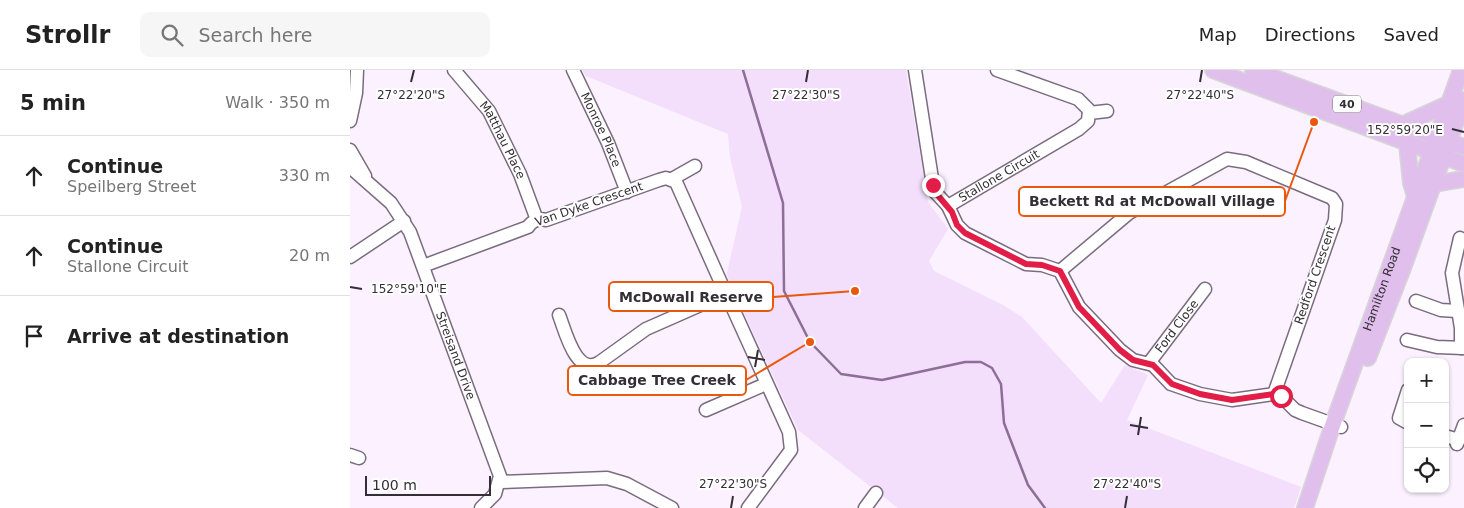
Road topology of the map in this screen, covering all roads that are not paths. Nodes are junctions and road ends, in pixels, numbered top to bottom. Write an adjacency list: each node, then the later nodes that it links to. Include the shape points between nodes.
1 (352, 70): 10 (street)
2 (357, 70): 15 (street)
3 (454, 70): 33 (street, Matthau Place, via 489,111 520,174)
4 (572, 70): 29 (street, Monroe Place, via 608,143)
5 (915, 70): 31 (street, Stallone Circuit, via 933,185)
6 (996, 70): 14 (street, via 1078,100 1085,104)
7 (1212, 70): 18 (main road, 40)
8 (1253, 70): 16 (main road, 40)
9 (1461, 70): 12 (main road, Hamilton Road)
10 (350, 76)
11 (1464, 100): 17 (main road, Hamilton Road)
12 (1448, 104): 16 (main road); 17 (main road, Hamilton Road)
13 (1107, 112): 14 (street)
14 (1089, 113): 31 (street, Stallone Circuit, via 1088,121 1079,129)
15 (350, 121)
16 (1404, 124): 17 (main road, 40)
17 (1442, 139): 19 (main road, 40); 21 (main road, Hamilton Road)
18 (1407, 144): 21 (main road, 40); 30 (main road)
19 (1464, 146)
20 (350, 150): 27 (street, Streisand Drive)
21 (1437, 154): 22 (main road, 40); 28 (main road, Hamilton Road); 30 (main road, Hamilton Road)
22 (1464, 164)
23 (695, 166): 25 (street, Van Dyke Crescent)
24 (350, 167): 27 (street, Streisand Drive)
25 (672, 179): 29 (street, Van Dyke Crescent, via 659,180); 39 (street, via 680,190 722,285)
26 (1464, 179): 28 (main road)
27 (370, 183): 32 (street, Streisand Drive)
28 (1433, 184): 52 (main road, Hamilton Road, via 1403,268)
29 (626, 192): 33 (street, Van Dyke Crescent, via 546,220)
30 (1415, 196): 52 (main road, Hamilton Road)
31 (948, 206): 37 (street, via 957,225 965,233 1026,264)
32 (404, 220): 35 (street); 36 (street, Streisand Drive)
33 (537, 220): 36 (street, Van Dyke Crescent, via 528,227)
34 (1460, 238): 41 (street, via 1452,272)
35 (350, 257)
36 (422, 266): 54 (street, Streisand Drive, via 493,455)
37 (1060, 271): 45 (street, via 1079,307 1120,350 1133,360); 47 (street, Redford Crescent, via 1129,213 1228,159 1246,162 1332,198 1336,204 1335,220)
38 (1205, 289): 45 (street, Ford Close)
39 (721, 296): 42 (street, via 646,329 591,366 579,361); 46 (street, via 730,302)
40 (1416, 300): 41 (street, via 1441,310)
41 (1457, 311): 44 (street)
42 (559, 315)
43 (1407, 340): 44 (street, via 1437,347)
44 (1463, 348)
45 (1149, 363): 47 (street, via 1167,381 1200,394 1232,400)
46 (766, 384): 49 (street); 58 (street, via 789,432 791,450)
47 (1274, 394): 52 (street, via 1281,396 1295,410)
48 (1404, 402): 50 (street, via 1399,418)
49 (706, 410)
50 (1404, 421)
51 (1464, 424): 53 (street, via 1458,442)
52 (1337, 426): 60 (main road, Hamilton Road); 61 (main road, Hamilton Road)
53 (1449, 438)
54 (500, 482): 56 (street, via 495,494); 57 (street, via 607,478 627,484)
55 (876, 493): 59 (street)
56 (480, 508)
57 (672, 508)
58 (748, 508)
59 (866, 508)
60 (1305, 508)
61 (1309, 508)

